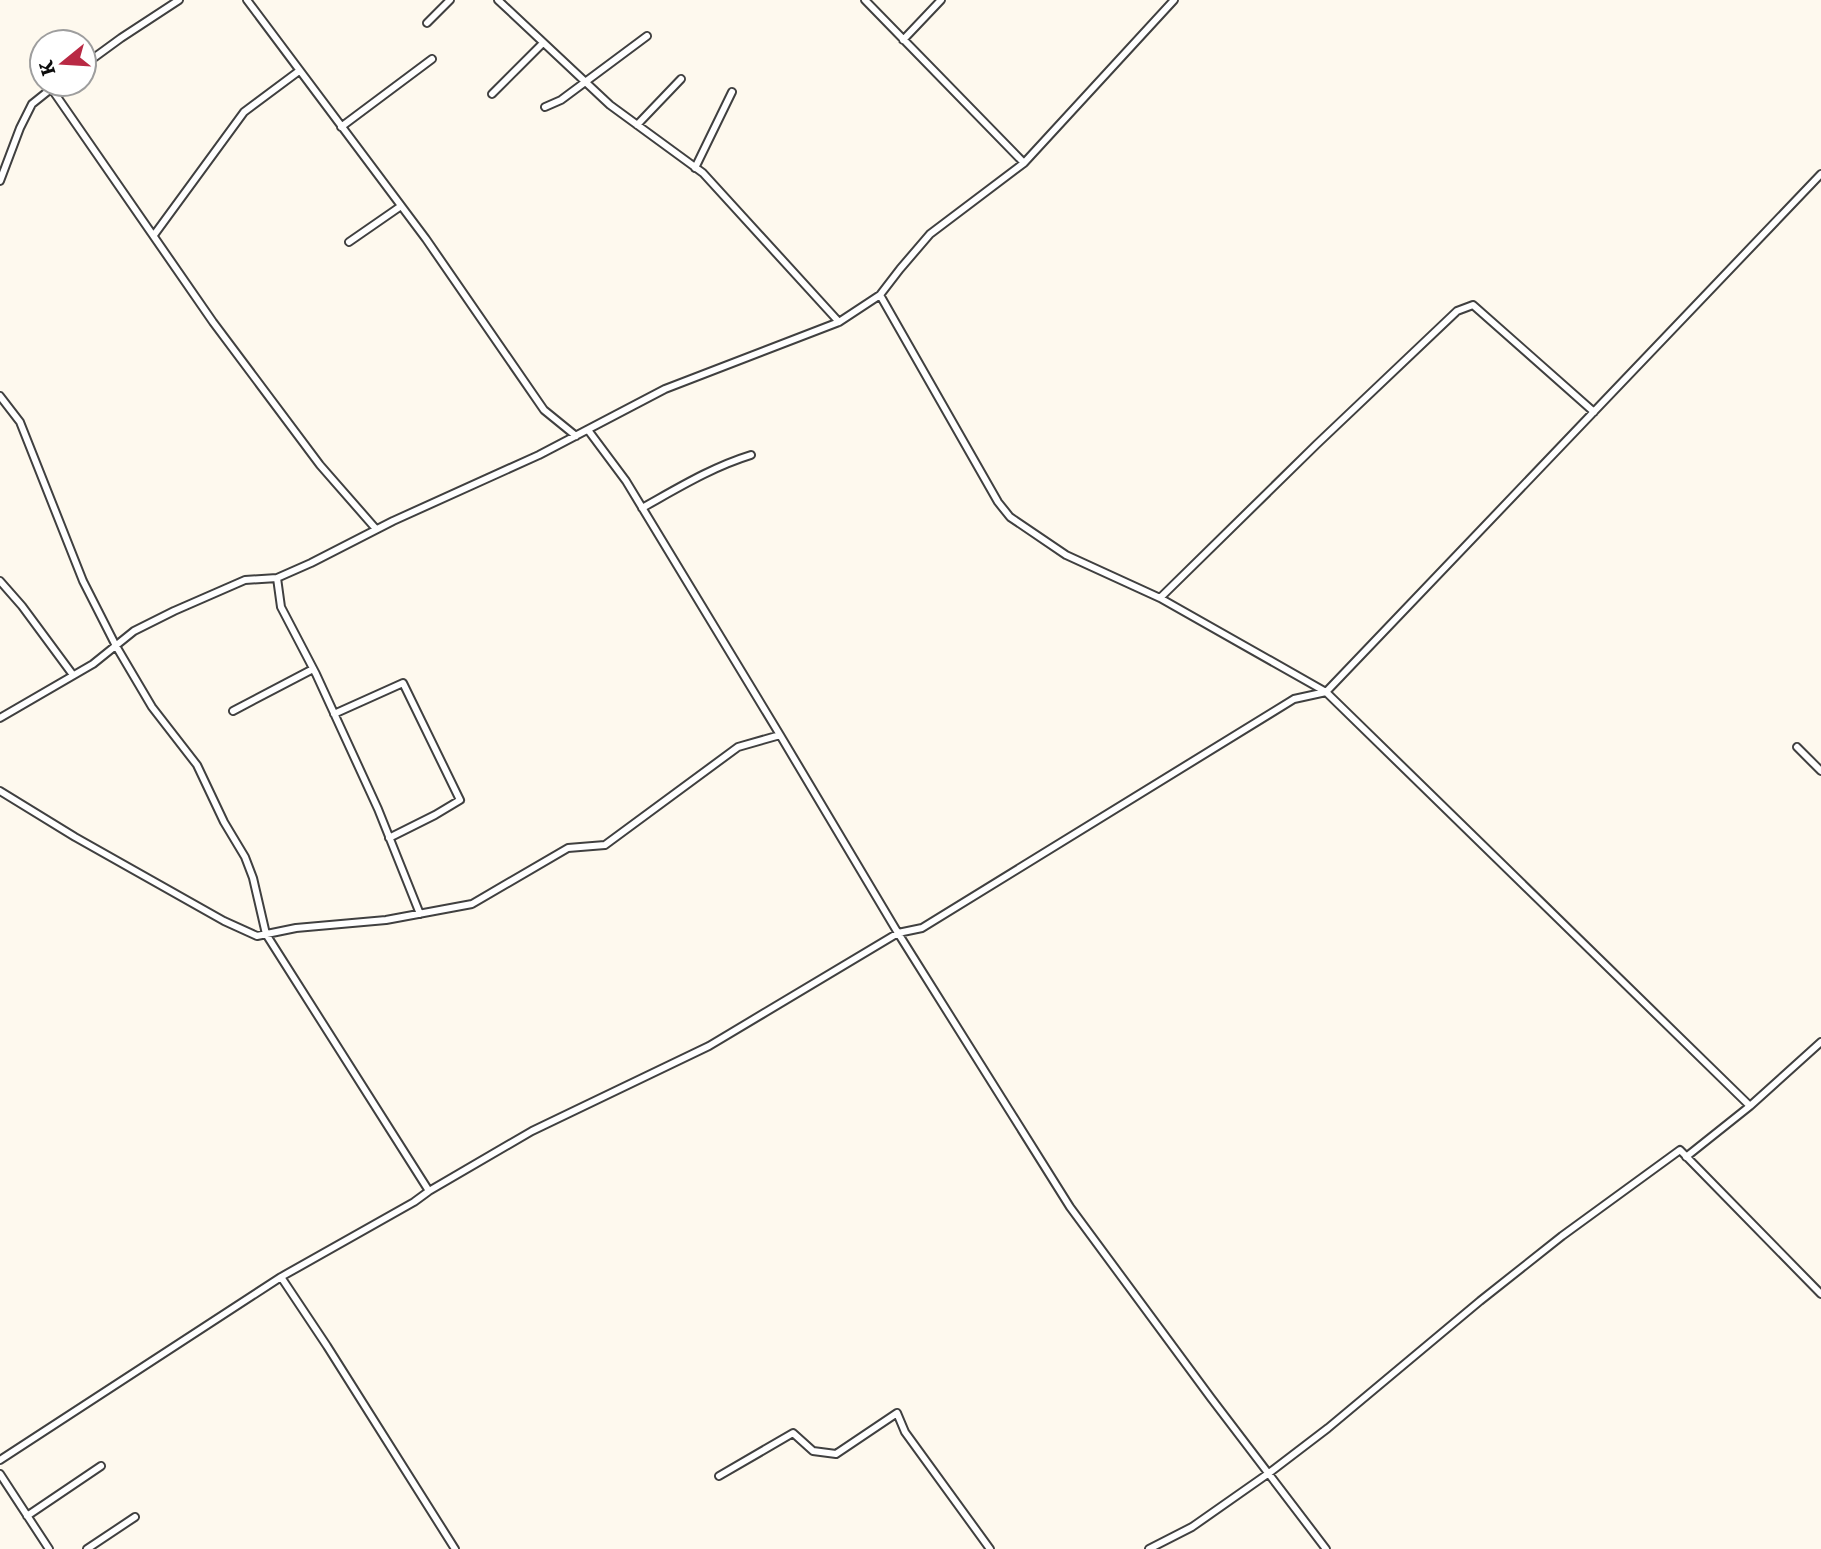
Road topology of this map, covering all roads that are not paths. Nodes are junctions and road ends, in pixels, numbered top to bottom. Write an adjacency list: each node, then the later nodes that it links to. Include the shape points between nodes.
1 (179, 0): 12 (street)
2 (247, 0): 14 (street)
3 (450, 0): 8 (street)
4 (498, 0): 11 (street)
5 (865, 0): 10 (street)
6 (941, 0): 10 (street)
7 (1174, 0): 24 (street)
8 (427, 23)
9 (648, 36): 16 (street)
10 (903, 40): 24 (street)
11 (543, 43): 16 (street); 18 (street)
12 (98, 55)
13 (432, 59): 23 (street)
14 (299, 71): 23 (street); 29 (street, via 244,112)
15 (681, 79): 22 (street)
16 (586, 82): 21 (street); 22 (street)
17 (733, 92): 25 (street)
18 (492, 94)
19 (39, 98): 27 (street, via 20,128)
20 (62, 98): 29 (street)
21 (545, 107)
22 (638, 125): 25 (street)
23 (341, 127): 28 (street)
24 (1024, 163): 31 (street, via 930,234)
25 (695, 168): 32 (street)
26 (1821, 174): 34 (street)
27 (0, 181)
28 (401, 206): 30 (street); 36 (street, via 544,410)
29 (154, 235): 39 (street, via 320,465)
30 (349, 242)
31 (880, 295): 32 (street); 42 (street, via 1010,517 1066,555)
32 (839, 322): 35 (street, via 665,389)
33 (0, 396): 43 (street, via 20,422 83,581)
34 (1594, 412): 42 (street, via 1472,305 1457,311); 46 (street)
35 (588, 430): 36 (street); 38 (street)
36 (576, 436): 39 (street)
37 (751, 455): 38 (street, via 711,470)
38 (642, 508): 50 (street)
39 (376, 529): 40 (street)
40 (277, 578): 43 (street, via 244,580 144,626); 44 (street, via 281,607)
41 (0, 581): 45 (street)
42 (1160, 597): 46 (street)
43 (116, 646): 45 (street); 57 (street, via 209,788 253,878)
44 (313, 669): 47 (street); 48 (street)
45 (72, 675): 49 (street)
46 (1326, 692): 56 (street, via 1294,699 922,928); 59 (street)
47 (233, 711)
48 (334, 714): 54 (street); 54 (street, via 402,683 460,800)
49 (0, 718)
50 (780, 735): 55 (street, via 738,747 605,845 568,848 472,904); 56 (street)
51 (1797, 747): 52 (street)
52 (1821, 771)
53 (0, 791): 57 (street, via 224,921 257,936)
54 (389, 838): 55 (street)
55 (421, 914): 57 (street)
56 (898, 933): 61 (street, via 709,1046 532,1131); 66 (street, via 1070,1207)
57 (266, 934): 61 (street)
58 (1821, 1042): 59 (street)
59 (1750, 1106): 60 (street)
60 (1686, 1157): 63 (street); 66 (street, via 1680,1150 1562,1236)
61 (429, 1191): 62 (street)
62 (281, 1277): 64 (street); 73 (street)
63 (1821, 1294)
64 (0, 1460)
65 (101, 1466): 69 (street)
66 (1269, 1473): 75 (street, via 1192,1527); 76 (street)
67 (0, 1474): 69 (street)
68 (719, 1476): 74 (street, via 793,1433 813,1451 836,1454 897,1413 905,1432)
69 (27, 1516): 71 (street)
70 (135, 1517): 72 (street)
71 (49, 1549)
72 (87, 1549)
73 (455, 1549)
74 (990, 1549)
75 (1149, 1549)
76 (1326, 1549)

